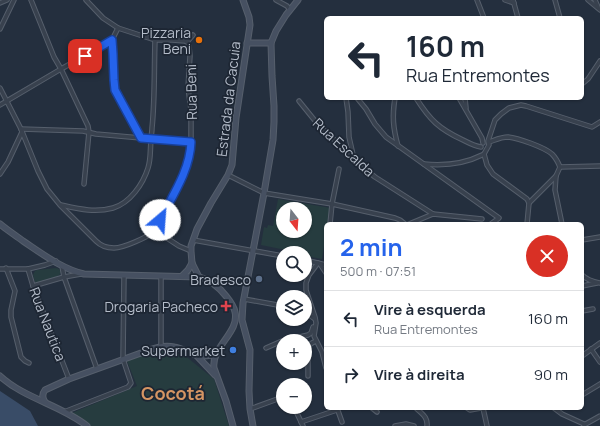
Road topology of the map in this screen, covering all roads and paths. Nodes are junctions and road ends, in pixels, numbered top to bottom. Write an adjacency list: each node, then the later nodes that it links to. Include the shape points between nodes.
1 (7, 0): 14 (street)
2 (14, 0): 21 (street)
3 (31, 0): 29 (street)
4 (86, 0): 20 (street, via 103,18)
5 (243, 0): 26 (main road, Estrada da Cacuia, via 250,25)
6 (276, 0): 16 (street)
7 (298, 0): 16 (main road)
8 (477, 0): 17 (street)
9 (505, 0): 13 (street)
10 (555, 0): 19 (street)
11 (588, 0): 15 (street)
12 (596, 0): 15 (street)
13 (514, 2): 18 (street)
14 (0, 3)
15 (599, 9)
16 (290, 10): 27 (main road)
17 (483, 16)
18 (518, 16)
19 (559, 16)
20 (118, 28): 23 (street); 24 (street)
21 (0, 29)
22 (193, 35): 25 (street)
23 (112, 40): 29 (street); 45 (street, via 115,90)
24 (155, 40): 25 (street); 46 (street)
25 (187, 42): 48 (street, Rua Beni, via 190,56 188,88)
26 (247, 43): 27 (main road); 57 (main road, Estrada da Cacuia, via 232,165)
27 (271, 44): 60 (main road, via 274,122)
28 (600, 61): 30 (street)
29 (61, 69): 39 (street); 44 (street, via 86,120)
30 (584, 82)
31 (0, 88): 39 (street)
32 (346, 100): 51 (street, via 349,137)
33 (359, 100): 49 (street, via 381,132)
34 (395, 100): 49 (street, via 393,122)
35 (417, 100): 50 (street, via 440,128 476,146)
36 (460, 100): 41 (street)
37 (465, 100): 41 (street)
38 (299, 101): 51 (street, Rua Escalda)
39 (7, 102): 40 (street); 43 (street)
40 (0, 105)
41 (467, 111): 47 (street)
42 (600, 122): 47 (street, via 592,127 521,105 509,108 495,120)
43 (21, 131): 44 (street); 56 (street); 63 (street, via 42,181)
44 (89, 132): 45 (street); 59 (street)
45 (141, 138): 46 (street)
46 (151, 139): 48 (street); 63 (street, via 149,167 140,186 130,198 114,208 98,210 81,210)
47 (487, 141): 50 (street); 50 (street, via 489,147); 54 (street, via 509,137 532,144 551,153)
48 (191, 142): 73 (street, Rua Beni, via 188,165)
49 (398, 146): 52 (street)
50 (481, 153): 52 (street, via 473,159 452,164); 61 (street, via 493,174)
51 (354, 160): 64 (street, Rua Escalda, via 375,177)
52 (423, 164): 69 (street, via 498,219)
53 (600, 166): 54 (street)
54 (560, 167): 58 (street)
55 (338, 169): 62 (street)
56 (0, 174)
57 (228, 174): 60 (street); 75 (main road, Estrada da Cacuia, via 197,228)
58 (556, 176): 61 (street); 71 (street, via 555,190)
59 (84, 184)
60 (264, 193): 62 (street); 78 (main road)
61 (529, 203): 70 (street)
62 (332, 204): 66 (street); 67 (street, via 395,218)
63 (60, 205): 73 (street, via 104,247 115,248 128,244)
64 (433, 214): 65 (street); 68 (street)
65 (482, 219)
66 (330, 222)
67 (402, 222)
68 (414, 222)
69 (494, 222)
70 (527, 222)
71 (562, 222)
72 (0, 224): 80 (main road)
73 (156, 231): 77 (street)
74 (600, 237): 76 (street)
75 (193, 240): 77 (main road, Estrada da Cacuia); 78 (street)
76 (584, 240)
77 (191, 251): 82 (main road, Estrada da Cacuia)
78 (253, 251): 79 (street); 100 (main road)
79 (276, 255)
80 (56, 261): 85 (main road); 88 (street)
81 (312, 262): 83 (street)
82 (192, 263): 93 (main road); 96 (main road, Estrada da Cacuia)
83 (319, 263): 84 (street); 89 (street); 106 (street, via 309,275 306,285)
84 (324, 264)
85 (62, 266): 90 (main road); 95 (street)
86 (6, 268): 87 (street); 88 (street); 120 (street, via 15,291 11,310 12,323 22,357)
87 (0, 269)
88 (28, 269): 98 (street, Rua Nautica)
89 (324, 270)
90 (84, 274): 91 (main road); 95 (street)
91 (124, 275): 92 (main road); 117 (street)
92 (161, 276): 93 (main road); 111 (street)
93 (182, 276): 96 (main road)
94 (584, 276): 97 (street)
95 (64, 277): 98 (street); 121 (street)
96 (199, 277): 101 (main road, via 214,284)
97 (599, 283): 99 (street)
98 (33, 286): 125 (street, Rua Nautica)
99 (584, 286)
100 (243, 301): 101 (main road, via 238,306); 102 (street); 108 (main road, via 241,316)
101 (231, 304): 107 (main road, via 236,317)
102 (276, 305)
103 (593, 309): 104 (street)
104 (584, 311)
105 (312, 318): 106 (street)
106 (315, 321): 109 (street); 112 (street, via 308,335)
107 (232, 329): 108 (main road); 114 (main road)
108 (244, 329): 130 (main road, via 250,350)
109 (316, 341): 118 (street); 123 (street, via 308,346)
110 (600, 344): 113 (street)
111 (161, 346): 116 (main road, via 172,346); 117 (main road)
112 (266, 348)
113 (591, 349): 115 (street); 119 (street)
114 (216, 353): 116 (main road); 124 (main road, via 213,362)
115 (584, 354)
116 (196, 355): 124 (main road)
117 (123, 359): 121 (main road); 137 (street, via 131,380 128,387)
118 (324, 360)
119 (600, 362)
120 (29, 363)
121 (97, 369): 125 (main road)
122 (0, 376): 129 (main road, via 23,393)
123 (308, 376)
124 (217, 377): 145 (main road)
125 (69, 379): 129 (main road, via 45,390 42,397)
126 (600, 384): 127 (street)
127 (584, 394)
128 (276, 399): 130 (street)
129 (45, 402): 137 (main road)
130 (250, 408): 146 (main road)
131 (337, 410): 142 (street)
132 (338, 410): 141 (street)
133 (374, 410): 138 (street)
134 (418, 410): 149 (street, via 426,417)
135 (483, 410): 150 (street)
136 (557, 410): 143 (street)
137 (64, 412): 144 (main road)
138 (377, 412)
139 (297, 414): 142 (street)
140 (600, 416): 143 (street)
141 (342, 422)
142 (302, 424)
143 (584, 425)
144 (88, 426)
145 (233, 426)
146 (252, 426)
147 (395, 426): 148 (street)
148 (414, 426)
149 (427, 426)
150 (487, 426)

